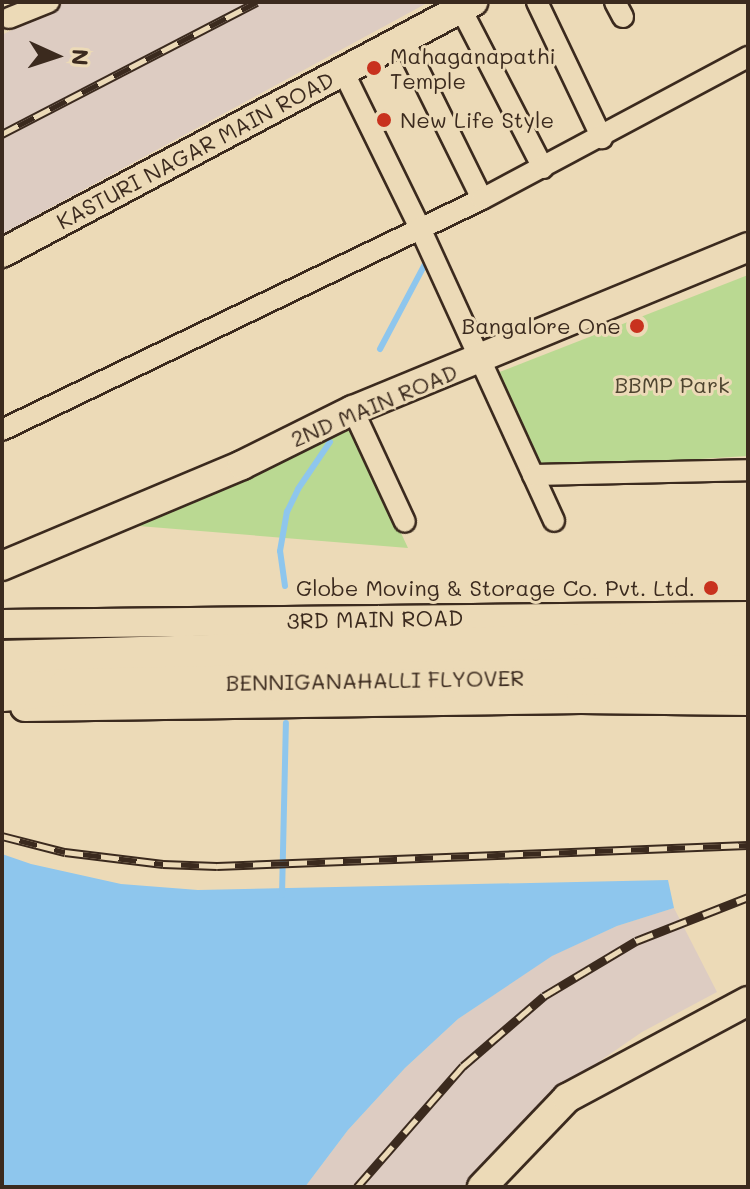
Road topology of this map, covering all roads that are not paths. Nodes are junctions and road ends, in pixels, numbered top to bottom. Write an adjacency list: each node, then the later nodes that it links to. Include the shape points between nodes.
1 (13, 2): 2 (street, via 9,18)
2 (49, 2)
3 (537, 2): 8 (street)
4 (467, 5): 5 (street, KASTURI NAGAR MAIN ROAD); 9 (street)
5 (403, 39): 7 (street, KASTURI NAGAR MAIN ROAD); 10 (street)
6 (748, 57): 8 (street)
7 (343, 71): 11 (street); 13 (street, KASTURI NAGAR MAIN ROAD)
8 (602, 138): 9 (street)
9 (543, 168): 10 (street)
10 (482, 199): 11 (street)
11 (420, 228): 14 (street); 16 (street)
12 (748, 247): 14 (street, 2ND MAIN ROAD)
13 (2, 253)
14 (481, 360): 15 (street, 2ND MAIN ROAD); 18 (street)
15 (353, 410): 20 (street); 21 (street, 2ND MAIN ROAD, via 242,465)
16 (2, 430)
17 (748, 470): 18 (street)
18 (533, 475): 19 (street)
19 (554, 521)
20 (405, 522)
21 (2, 566)
22 (748, 616): 23 (street, 3RD MAIN ROAD)
23 (2, 624)
24 (748, 642): 25 (highway, BENNIGANAHALLI FLYOVER)
25 (626, 658): 26 (highway, BENNIGANAHALLI FLYOVER, via 58,654); 27 (highway, BENNIGANAHALLI FLYOVER); 28 (highway, BENNIGANAHALLI FLYOVER)
26 (2, 659)
27 (748, 673)
28 (2, 693)
29 (748, 701): 30 (street)
30 (2, 709)
31 (748, 1001): 32 (street, via 567,1098)
32 (482, 1187)

